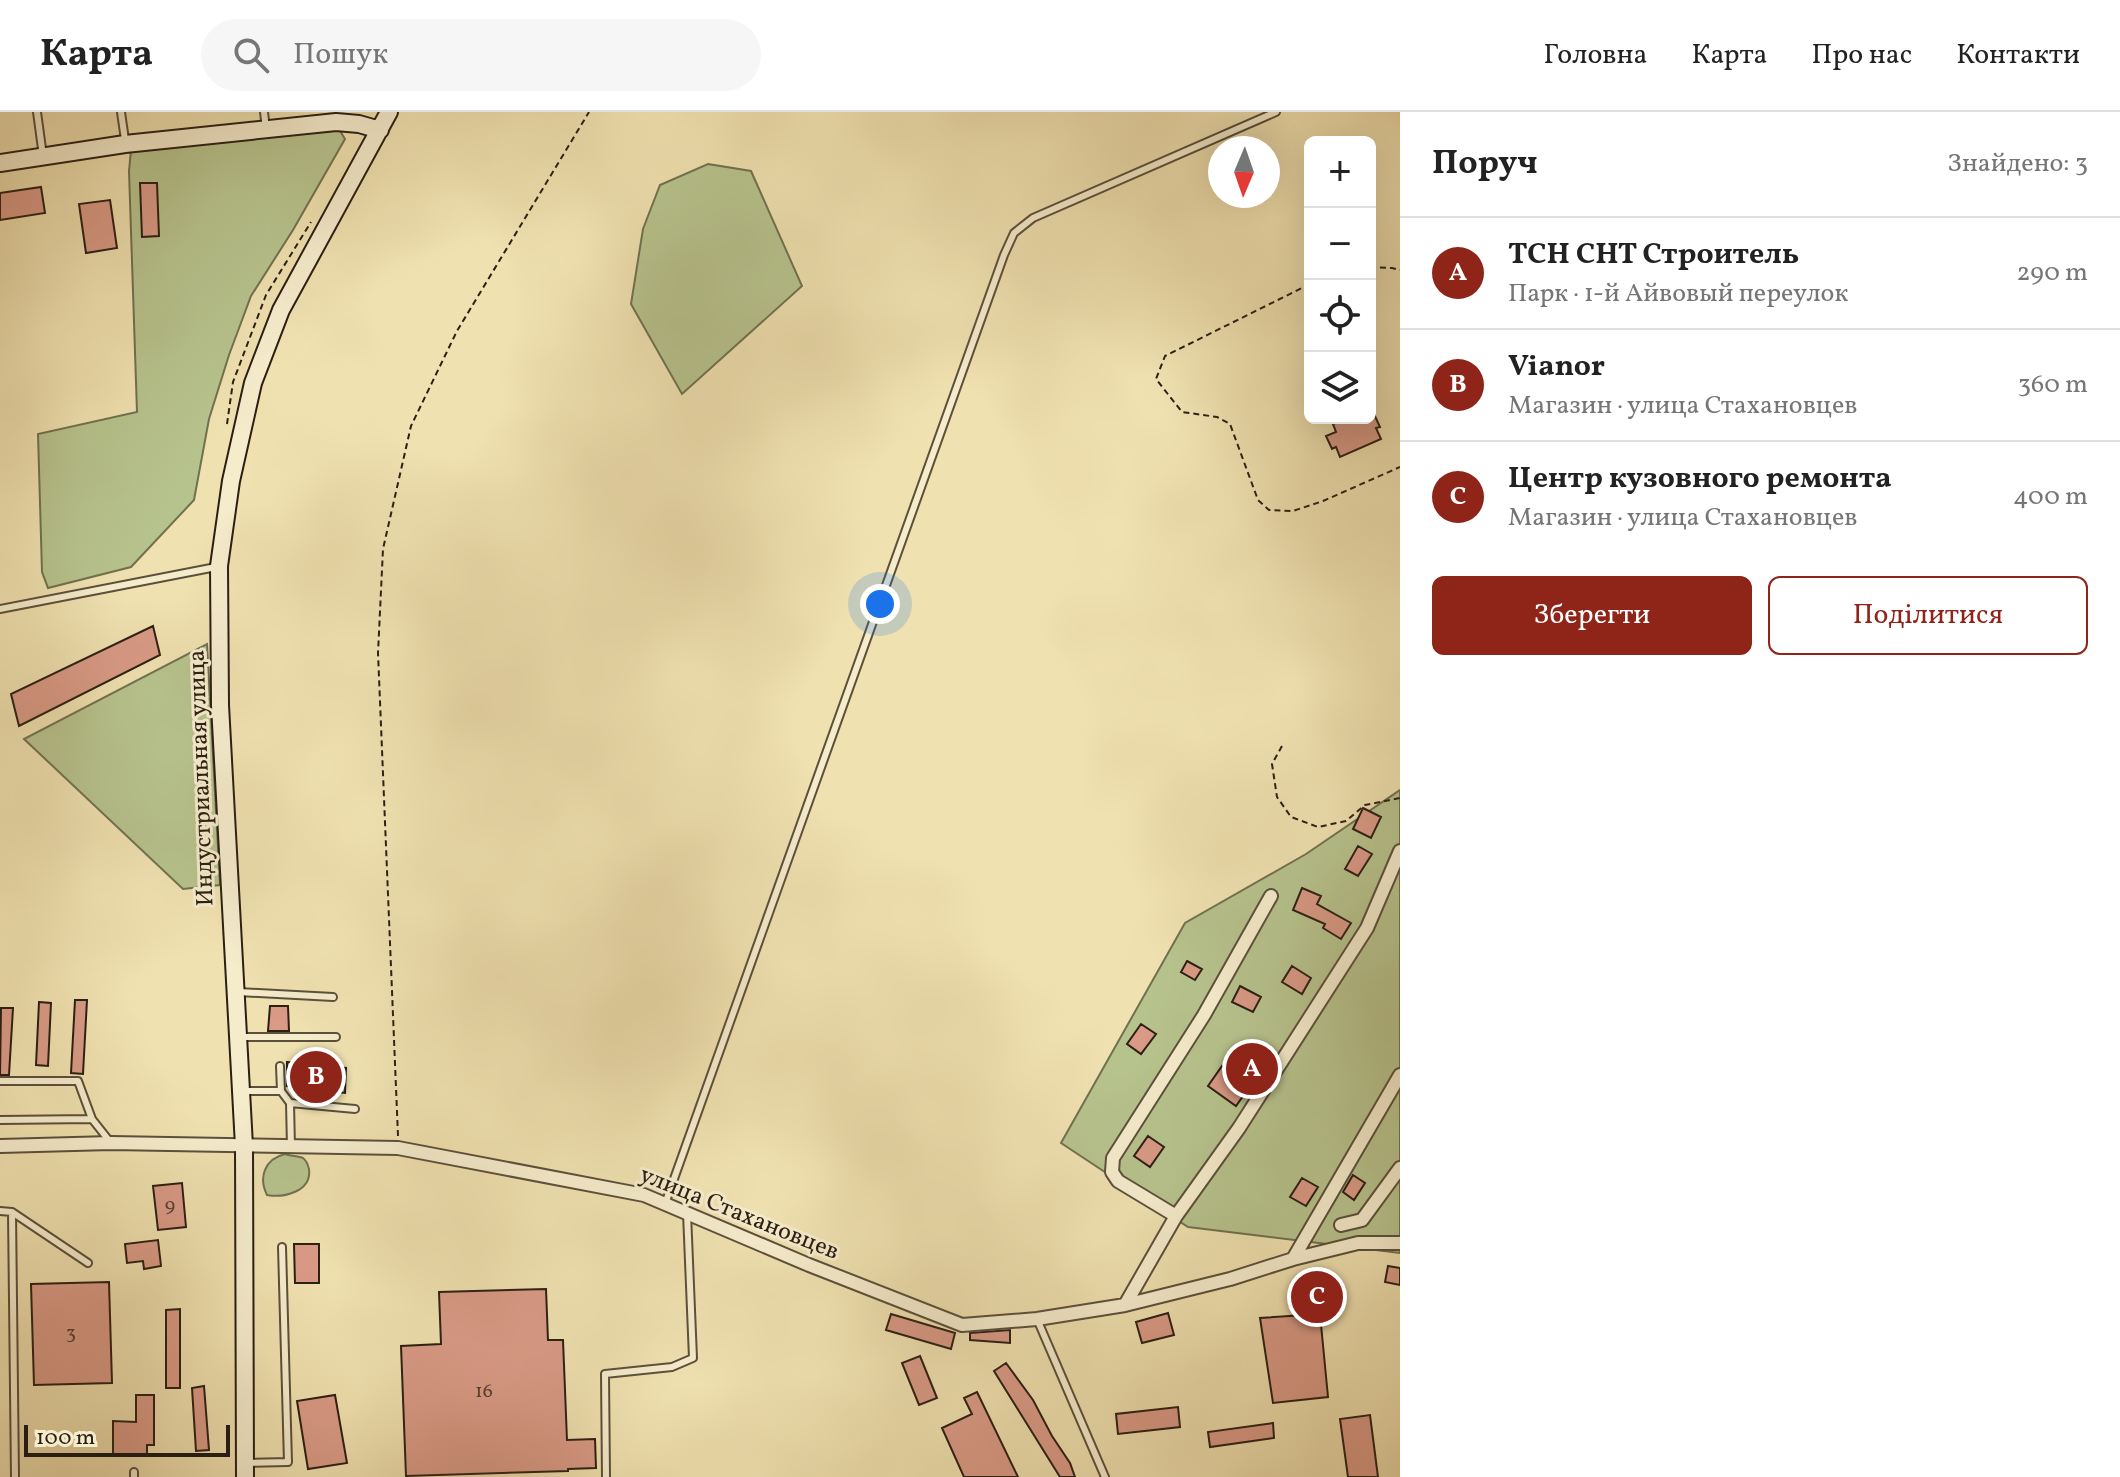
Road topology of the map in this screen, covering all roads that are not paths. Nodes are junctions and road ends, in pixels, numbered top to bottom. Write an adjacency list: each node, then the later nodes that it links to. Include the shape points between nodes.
1 (37, 112): 8 (lane)
2 (121, 112): 7 (lane)
3 (389, 112): 6 (main road, Индустриальная улица)
4 (1276, 112): 32 (lane, via 1033,218 1014,233)
5 (265, 120): 6 (main road, via 359,124); 7 (main road)
6 (380, 130): 10 (main road, Индустриальная улица, via 281,310 253,383)
7 (125, 144): 8 (main road)
8 (43, 156): 9 (main road)
9 (0, 163)
10 (219, 566): 11 (lane); 14 (main road, Индустриальная улица, via 220,705)
11 (0, 609)
12 (1400, 851): 36 (street, via 1367,928)
13 (1271, 896): 36 (street, via 1204,1015 1113,1158 1118,1181)
14 (236, 992): 15 (lane); 16 (main road, Индустриальная улица)
15 (333, 997)
16 (238, 1037): 17 (lane); 21 (main road, Индустриальная улица)
17 (336, 1037)
18 (280, 1066): 22 (lane)
19 (1400, 1075): 40 (street)
20 (0, 1081): 25 (lane, via 78,1081)
21 (241, 1091): 22 (lane); 29 (main road, Индустриальная улица)
22 (281, 1091): 23 (lane)
23 (290, 1103): 24 (lane); 30 (lane)
24 (355, 1109)
25 (92, 1119): 26 (lane); 27 (lane)
26 (0, 1120)
27 (111, 1143): 28 (street, улица Стахановцев); 29 (street, улица Стахановцев)
28 (0, 1146)
29 (244, 1146): 30 (street, улица Стахановцев); 44 (main road, Индустриальная улица)
30 (291, 1147): 32 (street, улица Стахановцев, via 398,1148 644,1195)
31 (1400, 1168): 37 (street, via 1362,1220)
32 (665, 1204): 35 (street, улица Стахановцев)
33 (0, 1211): 34 (lane)
34 (12, 1212): 41 (lane); 45 (lane)
35 (687, 1213): 43 (street, улица Стахановцев, via 962,1325); 46 (lane, via 693,1358 672,1367 605,1374)
36 (1176, 1216): 42 (street)
37 (1341, 1225)
38 (1400, 1243): 40 (street, улица Стахановцев, via 1358,1243)
39 (282, 1247): 44 (lane, via 288,1462)
40 (1293, 1259): 42 (street, улица Стахановцев)
41 (88, 1263)
42 (1125, 1305): 43 (street, улица Стахановцев)
43 (1037, 1319): 47 (lane)
44 (245, 1470)
45 (15, 1477)
46 (606, 1477)
47 (1105, 1477)

